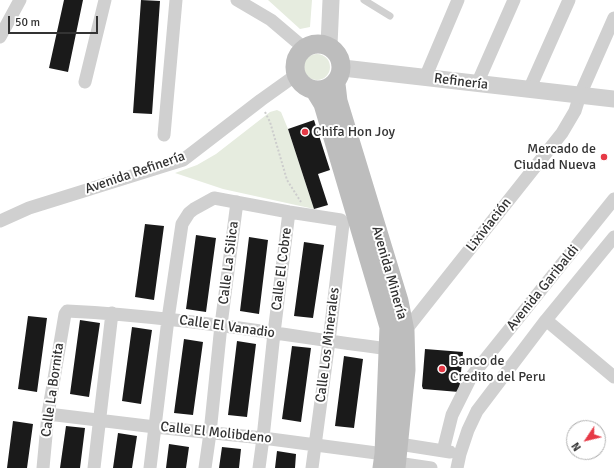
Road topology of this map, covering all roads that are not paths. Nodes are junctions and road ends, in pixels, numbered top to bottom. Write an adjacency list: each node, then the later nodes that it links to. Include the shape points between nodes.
1 (20, 0): 12 (street)
2 (105, 0): 18 (street)
3 (176, 0): 24 (street)
4 (237, 0): 14 (street, via 271,20)
5 (331, 0): 13 (street)
6 (364, 0): 10 (lane)
7 (458, 0): 17 (street)
8 (514, 0): 19 (street)
9 (569, 0): 20 (street)
10 (390, 16)
11 (614, 18): 22 (street, Lixiviación)
12 (2, 33)
13 (329, 45): 14 (main road, via 316,43); 16 (main road, via 339,55)
14 (304, 48): 15 (main road, via 295,63)
15 (296, 75): 21 (main road, via 303,86); 27 (street, Avenida Refinería, via 183,160)
16 (339, 76): 17 (street, Refinería); 21 (main road, via 323,91); 37 (main road, Avenida Minería, via 338,101 399,301)
17 (425, 78): 19 (street, Refinería)
18 (85, 82)
19 (477, 84): 20 (street, Refinería)
20 (530, 90): 22 (street, Refinería)
21 (315, 91): 40 (main road, Avenida Minería, via 323,104 389,327)
22 (580, 95): 23 (street); 37 (street, Lixiviación, via 575,111 562,133)
23 (614, 100)
24 (164, 135)
25 (614, 199): 48 (street, Avenida Garibaldi, via 471,377 452,415)
26 (237, 202): 29 (street); 34 (street, via 214,198 189,213 182,224); 36 (street, Calle La Silica)
27 (29, 208): 28 (street); 30 (street, Avenida Refinería)
28 (0, 212)
29 (289, 212): 38 (street, Calle El Cobre); 39 (street, Calle Los Minerales, via 341,220 343,224)
30 (0, 221)
31 (614, 237): 35 (street, Avenida Garibaldi)
32 (66, 312): 33 (street, Calle El Vanadio, via 67,310); 42 (street, Calle La Bornita)
33 (112, 313): 34 (street, Calle El Vanadio); 43 (street)
34 (168, 319): 36 (street, Calle El Vanadio); 44 (street)
35 (546, 320): 41 (street); 49 (street, Avenida Garibaldi, via 476,411)
36 (221, 325): 38 (street, Calle El Vanadio); 45 (street, Calle La Silica)
37 (405, 331): 40 (street, Lixiviación); 50 (main road, Avenida Minería, via 406,370)
38 (274, 333): 39 (street, Calle El Vanadio); 46 (street, Calle El Cobre)
39 (329, 341): 40 (street, Calle El Vanadio); 47 (street, Calle Los Minerales)
40 (389, 349): 50 (main road, Avenida Minería)
41 (614, 377)
42 (48, 414): 43 (street, Calle El Molibdeno); 51 (street, Calle La Bornita)
43 (100, 421): 44 (street, Calle El Molibdeno); 52 (street)
44 (155, 427): 45 (street, Calle El Molibdeno); 53 (street)
45 (210, 433): 46 (street, Calle El Molibdeno); 54 (street, Calle La Silica)
46 (263, 438): 47 (street, Calle El Molibdeno); 55 (street, Calle El Cobre)
47 (316, 445): 50 (street, Calle El Molibdeno); 56 (street, Calle Los Minerales)
48 (443, 451): 49 (street); 50 (street)
49 (460, 454): 58 (street, Avenida Garibaldi)
50 (392, 459): 57 (street)
51 (43, 468)
52 (94, 468)
53 (150, 468)
54 (205, 468)
55 (259, 468)
56 (312, 468)
57 (431, 468)
58 (457, 468)

